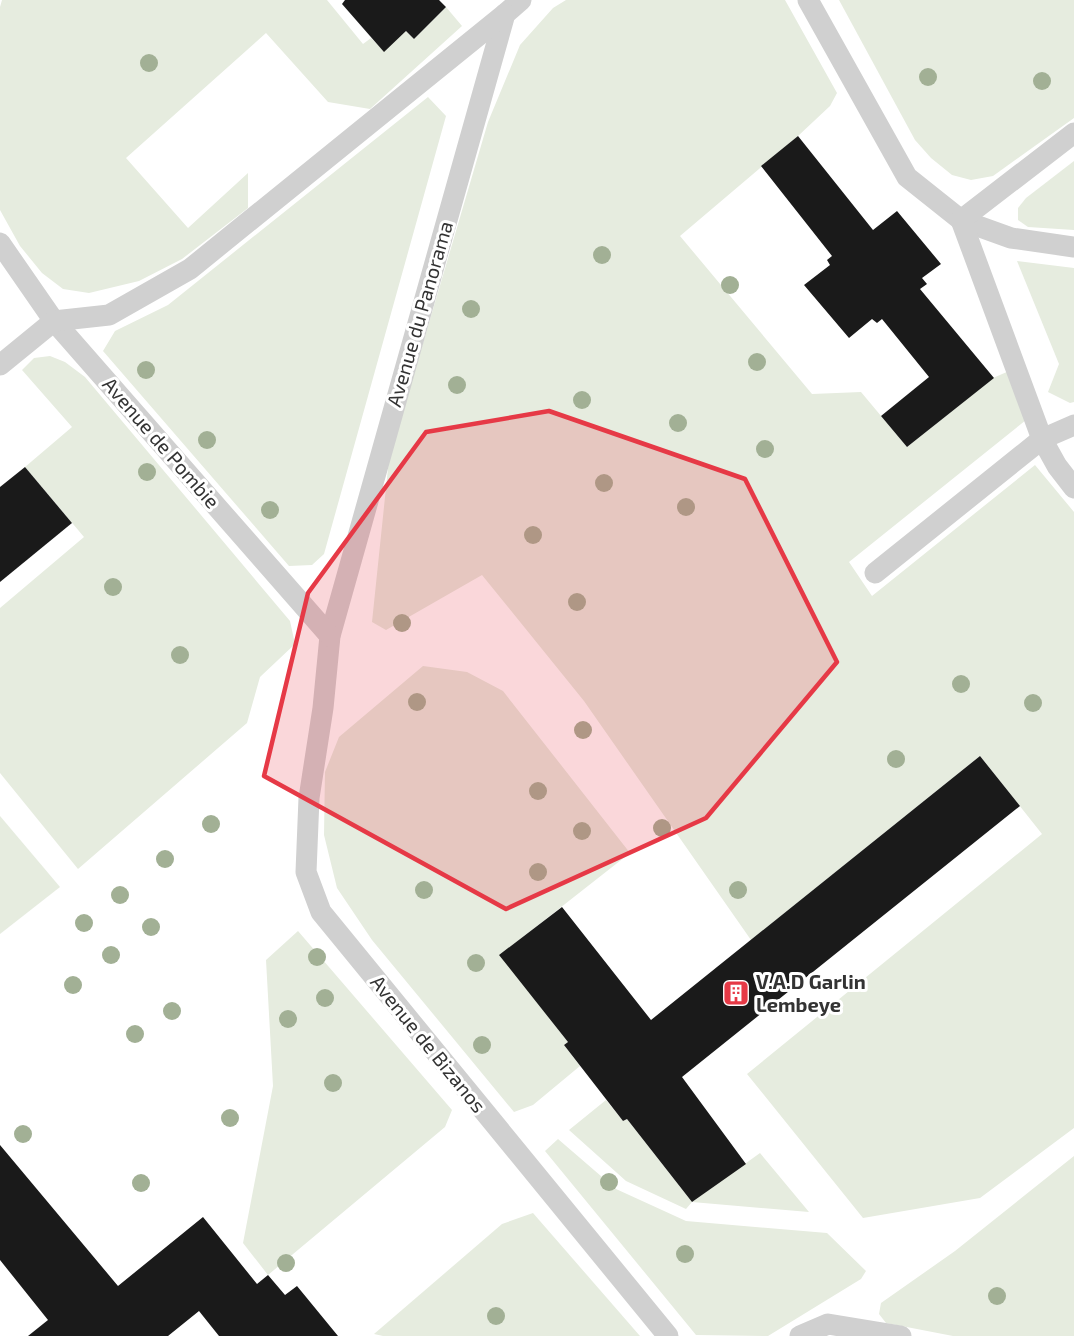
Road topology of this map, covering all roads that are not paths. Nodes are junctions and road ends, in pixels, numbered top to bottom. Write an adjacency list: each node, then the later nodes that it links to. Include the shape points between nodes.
1 (521, 0): 3 (lane)
2 (808, 0): 5 (lane, via 907,177)
3 (505, 14): 8 (lane, via 190,269 108,315); 14 (lane, Avenue du Panorama)
4 (1074, 133): 5 (lane)
5 (961, 220): 7 (lane, via 1011,238); 11 (lane)
6 (0, 243): 8 (lane, Avenue de Pombie)
7 (1074, 247)
8 (54, 321): 9 (lane); 14 (lane, Avenue de Pombie)
9 (0, 365)
10 (1074, 425): 11 (lane)
11 (1042, 439): 12 (lane); 13 (lane)
12 (1074, 488)
13 (875, 573)
14 (330, 636): 15 (lane, Avenue du Panorama)
15 (323, 708): 16 (lane, Avenue de Bizanos, via 309,798 306,872 321,912)
16 (668, 1336)
17 (800, 1336): 18 (lane, via 828,1324)
18 (902, 1336)

